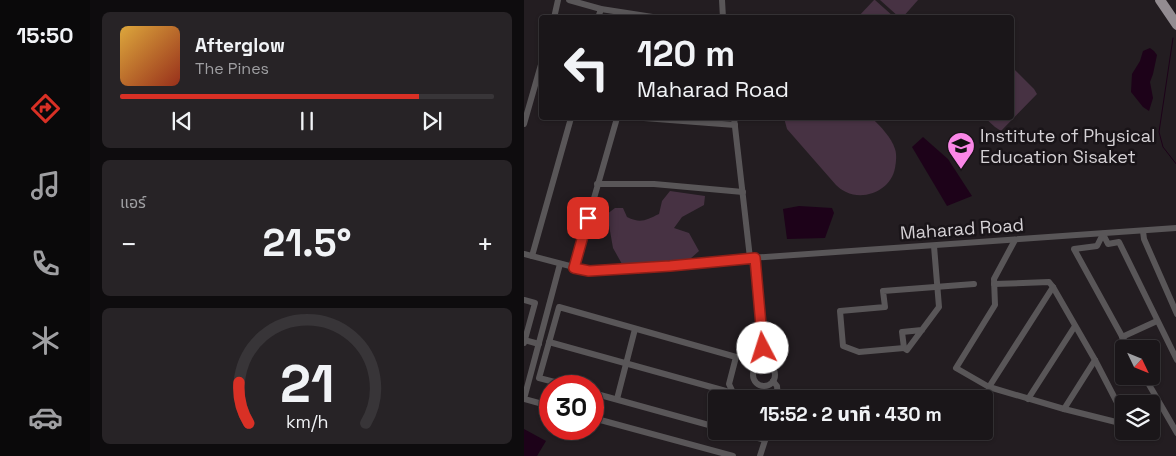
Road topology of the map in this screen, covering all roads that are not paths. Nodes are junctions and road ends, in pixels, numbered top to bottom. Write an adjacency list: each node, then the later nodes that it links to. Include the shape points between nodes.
1 (558, 0): 6 (street)
2 (570, 0): 5 (street)
3 (722, 0): 9 (street)
4 (1160, 0): 10 (main road)
5 (601, 9): 7 (street); 8 (street)
6 (555, 15)
7 (599, 15)
8 (640, 15)
9 (723, 15)
10 (1176, 25)
11 (539, 72): 16 (street)
12 (570, 120): 26 (street)
13 (616, 120): 18 (street)
14 (670, 120): 17 (street)
15 (734, 120): 17 (street)
16 (524, 124)
17 (735, 125): 19 (street)
18 (597, 184): 19 (street, via 654,184); 29 (street)
19 (743, 192): 27 (street)
20 (1176, 228): 21 (street, Maharad Road)
21 (1143, 231): 22 (street, Maharad Road); 35 (street)
22 (1103, 234): 23 (street, Maharad Road); 36 (street, via 1108,244 1119,242); 40 (street, via 1097,246 1074,250)
23 (1015, 240): 24 (street, Maharad Road); 31 (street)
24 (934, 246): 27 (street, Maharad Road); 32 (street)
25 (524, 254): 26 (street, Maharad Road)
26 (532, 256): 28 (street, Maharad Road)
27 (753, 258): 29 (street, Maharad Road, via 589,271); 49 (street)
28 (560, 264): 29 (street, Maharad Road); 44 (street)
29 (574, 268)
30 (974, 284): 32 (street)
31 (994, 284): 33 (street, via 1049,282); 53 (street, via 995,305 956,368)
32 (937, 287): 39 (street, via 939,307); 45 (street, via 884,291 885,307 840,311 843,346 859,352)
33 (1054, 287): 37 (street); 53 (street)
34 (524, 300): 42 (street, via 535,303)
35 (1176, 314)
36 (1157, 320): 40 (street); 47 (street)
37 (1075, 326): 46 (street); 59 (street)
38 (635, 329): 43 (street, via 559,308); 48 (street); 55 (street, via 736,357 729,384)
39 (922, 330): 45 (street, via 907,350); 45 (street, via 902,332)
40 (1122, 337): 41 (street)
41 (1124, 340)
42 (524, 341): 44 (street)
43 (549, 342): 48 (street); 50 (street)
44 (539, 344): 61 (street, via 524,399)
45 (904, 348)
46 (1094, 360): 60 (street); 62 (street)
47 (1176, 360)
48 (626, 364): 54 (street); 58 (street)
49 (762, 364): 51 (street, via 774,369); 51 (street, via 754,371 755,380 764,386)
50 (541, 375)
51 (773, 382): 56 (street)
52 (1149, 385): 66 (street)
53 (989, 387): 59 (street)
54 (715, 390)
55 (732, 390)
56 (777, 390)
57 (604, 395): 58 (street)
58 (617, 399): 65 (street)
59 (1028, 399): 62 (street)
60 (1115, 399)
61 (539, 403)
62 (1064, 409): 64 (street)
63 (604, 421): 68 (street)
64 (1115, 422)
65 (708, 425)
66 (1176, 433)
67 (765, 440): 69 (street)
68 (734, 456)
69 (760, 456)

